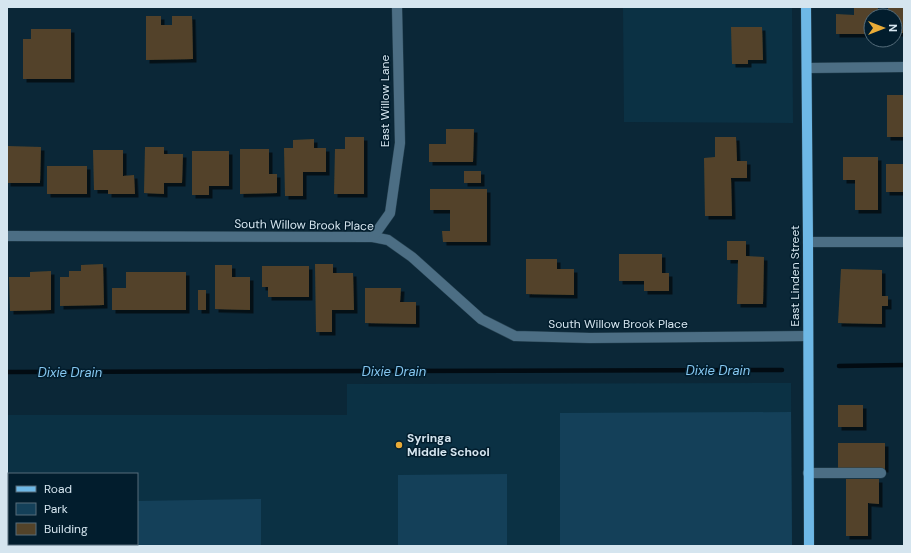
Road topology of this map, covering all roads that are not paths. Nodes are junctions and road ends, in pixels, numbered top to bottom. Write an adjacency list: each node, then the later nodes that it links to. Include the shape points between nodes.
1 (397, 7): 6 (street, East Willow Lane, via 400,143 390,213)
2 (806, 7): 4 (main road, East Linden Street)
3 (904, 67): 4 (street)
4 (806, 68): 7 (main road, East Linden Street)
5 (7, 236): 6 (street, South Willow Brook Place)
6 (373, 237): 9 (street, South Willow Brook Place, via 388,240 412,257 481,319 515,336)
7 (808, 242): 8 (street); 9 (main road, East Linden Street)
8 (904, 242)
9 (807, 336): 10 (main road, East Linden Street)
10 (808, 473): 11 (street); 12 (main road, East Linden Street)
11 (881, 473)
12 (808, 546)

